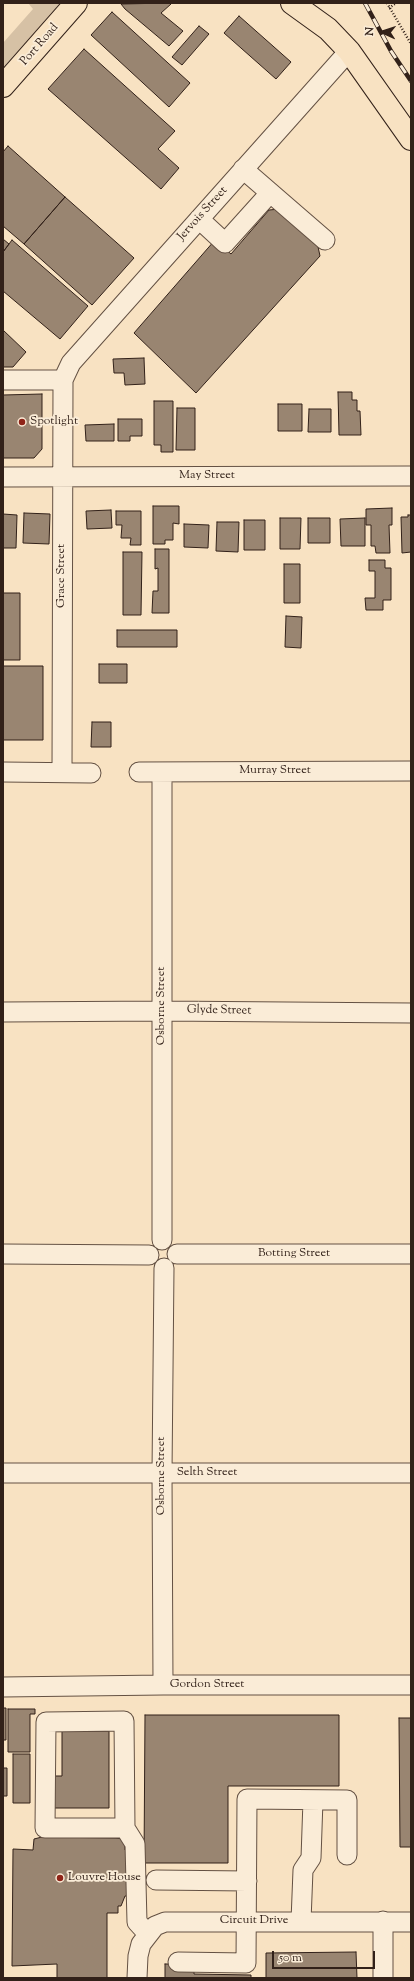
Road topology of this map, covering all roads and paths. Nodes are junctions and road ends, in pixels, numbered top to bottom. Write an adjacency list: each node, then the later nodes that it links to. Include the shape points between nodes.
1 (76, 3): 8 (main road, Port Road)
2 (292, 3): 7 (main road, via 328,29)
3 (387, 3): 5 (path)
4 (396, 3): 5 (path)
5 (389, 8): 6 (path)
6 (411, 44)
7 (349, 51): 9 (main road); 10 (street, Jervois Street)
8 (3, 86)
9 (411, 139)
10 (243, 169): 11 (street); 12 (street, Jervois Street)
11 (270, 193): 12 (street, via 225,243); 13 (street)
12 (199, 219): 15 (street, Jervois Street, via 70,362)
13 (325, 240)
14 (3, 380): 15 (street)
15 (63, 380): 16 (street, Grace Street)
16 (62, 476): 17 (street, May Street); 18 (street, May Street); 21 (street, Grace Street)
17 (411, 476)
18 (3, 477)
19 (411, 771): 23 (street, Murray Street)
20 (3, 772): 21 (street)
21 (62, 772): 24 (street)
22 (140, 772): 23 (street, Murray Street)
23 (162, 772): 25 (street, Osborne Street)
24 (91, 773)
25 (162, 1011): 26 (street, Glyde Street); 27 (street, Glyde Street); 28 (street, Osborne Street)
26 (3, 1012)
27 (411, 1013)
28 (162, 1240): 30 (street, via 170,1242); 32 (street, via 155,1242 150,1248)
29 (3, 1254): 32 (street)
30 (177, 1254): 31 (street, Botting Street); 33 (street, via 170,1266)
31 (411, 1254)
32 (149, 1255): 33 (street, via 151,1262)
33 (164, 1268): 35 (street, Osborne Street)
34 (3, 1473): 35 (street, Selth Street)
35 (162, 1473): 36 (street, Selth Street); 37 (street, Osborne Street)
36 (411, 1473)
37 (163, 1685): 38 (street, Gordon Street); 39 (street, Gordon Street)
38 (411, 1685)
39 (3, 1687)
40 (313, 1800): 42 (street, via 347,1800); 44 (street, via 247,1799); 46 (street, via 311,1858 303,1870)
41 (125, 1828): 41 (street, via 124,1721 46,1722 45,1828); 49 (street, via 135,1844 137,1922)
42 (346, 1855)
43 (156, 1880): 44 (street)
44 (247, 1881): 45 (street)
45 (246, 1921): 46 (street, Circuit Drive); 49 (street, Circuit Drive, via 165,1922 155,1926); 50 (street, via 246,1963)
46 (301, 1921): 47 (street, Circuit Drive)
47 (383, 1921): 48 (street, Circuit Drive); 52 (street)
48 (411, 1922)
49 (148, 1934): 51 (street, Circuit Drive, via 141,1944 138,1956)
50 (178, 1962)
51 (137, 1978)
52 (383, 1978)

